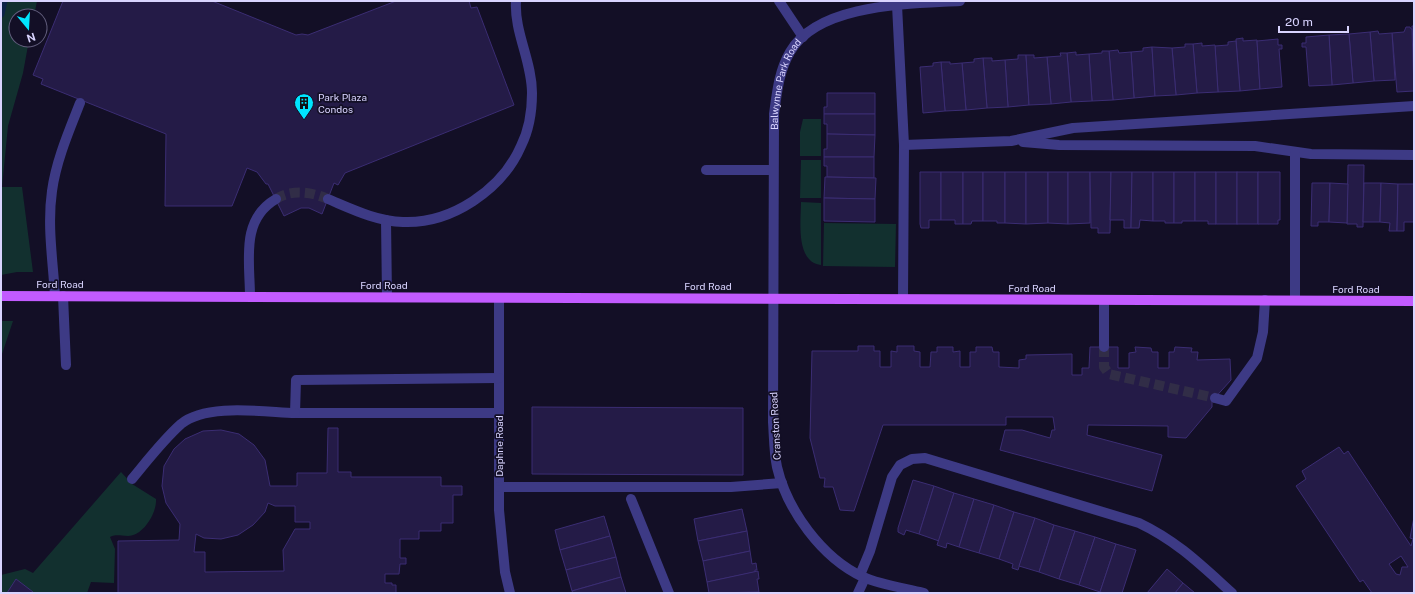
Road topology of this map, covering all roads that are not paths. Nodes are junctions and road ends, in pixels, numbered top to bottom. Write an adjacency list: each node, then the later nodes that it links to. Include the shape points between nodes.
1 (516, 1): 16 (street, via 515,14 530,65 532,92 530,120 522,146 510,167 488,190 462,208 419,222)
2 (779, 1): 5 (street)
3 (960, 1): 4 (street, Balwynne Park Road)
4 (897, 5): 5 (street, Balwynne Park Road, via 865,9 839,16); 9 (street)
5 (803, 37): 13 (street, Balwynne Park Road, via 791,50 778,84 774,114)
6 (80, 103): 18 (street, via 69,130 52,190 50,234)
7 (1414, 106): 8 (street, via 1073,128)
8 (1011, 141): 9 (street); 10 (street, via 1059,145 1255,146)
9 (904, 145): 23 (street)
10 (1295, 153): 11 (street); 26 (street)
11 (1414, 155)
12 (706, 170): 13 (street)
13 (773, 170): 22 (street, Balwynne Park Road)
14 (276, 199): 19 (street, via 267,204 254,219 249,237)
15 (328, 199): 16 (street)
16 (386, 220): 20 (street)
17 (1, 296): 18 (main road, Ford Road)
18 (59, 296): 19 (main road, Ford Road); 29 (street)
19 (250, 297): 20 (main road, Ford Road)
20 (387, 297): 21 (main road, Ford Road)
21 (499, 298): 22 (main road, Ford Road); 30 (street, Daphne Road)
22 (774, 299): 23 (main road, Ford Road); 35 (street, Cranston Road, via 773,422 777,467)
23 (903, 299): 24 (main road, Ford Road)
24 (1104, 300): 25 (main road, Ford Road); 28 (street)
25 (1265, 300): 26 (main road, Ford Road); 31 (street, via 1263,332 1257,358 1226,401)
26 (1295, 300): 27 (main road, Ford Road)
27 (1414, 301)
28 (1104, 347)
29 (66, 366)
30 (499, 378): 32 (street, via 296,380); 33 (street, Daphne Road)
31 (1215, 398)
32 (295, 412): 33 (street); 34 (street, via 213,411 196,416 182,424)
33 (499, 413): 36 (street, Daphne Road)
34 (132, 479)
35 (782, 483): 36 (street, via 731,487); 38 (street, Cranston Road, via 789,502 811,534 843,565)
36 (499, 487): 39 (street, Daphne Road, via 502,541)
37 (631, 500): 40 (street)
38 (862, 576): 41 (street); 42 (street, Cranston Road); 43 (street, via 892,477 900,465 912,459 925,458 1139,524 1161,534 1178,546)
39 (510, 593)
40 (669, 593)
41 (858, 593)
42 (924, 593)
43 (1232, 593)

